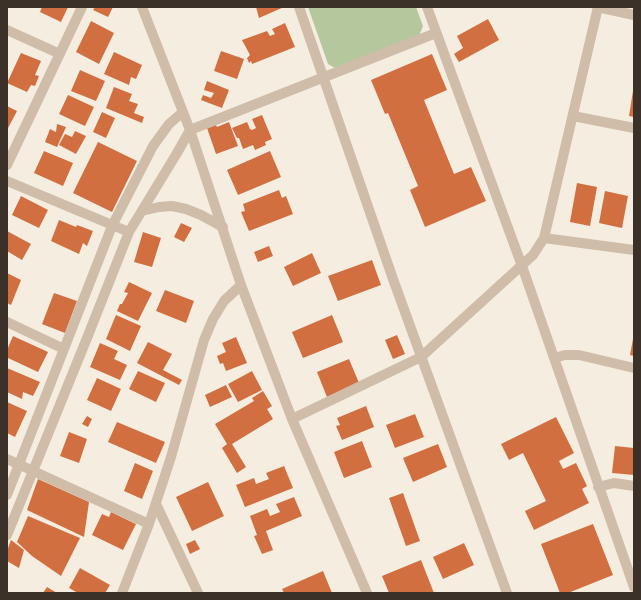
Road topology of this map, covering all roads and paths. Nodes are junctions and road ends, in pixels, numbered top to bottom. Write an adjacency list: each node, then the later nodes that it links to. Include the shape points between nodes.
1 (82, 7): 9 (street)
2 (142, 7): 11 (street)
3 (299, 7): 10 (street)
4 (427, 7): 8 (street)
5 (598, 7): 6 (street); 12 (street)
6 (634, 15)
7 (7, 30): 9 (street)
8 (436, 33): 10 (street); 23 (street)
9 (60, 54): 15 (street)
10 (324, 78): 14 (street); 27 (street)
11 (183, 112): 14 (street); 18 (street, via 169,124 153,146)
12 (573, 116): 13 (street); 21 (street)
13 (634, 128)
14 (190, 130): 17 (street); 19 (street)
15 (7, 165)
16 (7, 181): 18 (street)
17 (142, 211): 19 (street, via 172,206 201,215); 20 (street)
18 (112, 226): 20 (street); 26 (street)
19 (223, 227): 24 (street)
20 (128, 232): 33 (street, via 85,344)
21 (544, 238): 22 (street); 23 (street)
22 (634, 250)
23 (522, 266): 27 (street); 28 (street)
24 (241, 285): 30 (street); 37 (street, via 224,301 204,340)
25 (7, 322): 26 (street)
26 (64, 349): 32 (street)
27 (421, 357): 30 (street); 44 (street)
28 (554, 358): 29 (street, via 579,355); 35 (street)
29 (634, 368)
30 (292, 419): 43 (street)
31 (7, 459): 32 (street)
32 (19, 465): 33 (street); 36 (street)
33 (32, 470): 38 (street); 39 (street)
34 (634, 486): 35 (street, via 614,483)
35 (598, 487): 40 (street)
36 (7, 495)
37 (156, 504): 38 (street); 42 (street)
38 (149, 524): 41 (street)
39 (7, 535)
40 (634, 587)
41 (122, 593)
42 (198, 593)
43 (367, 593)
44 (507, 593)

